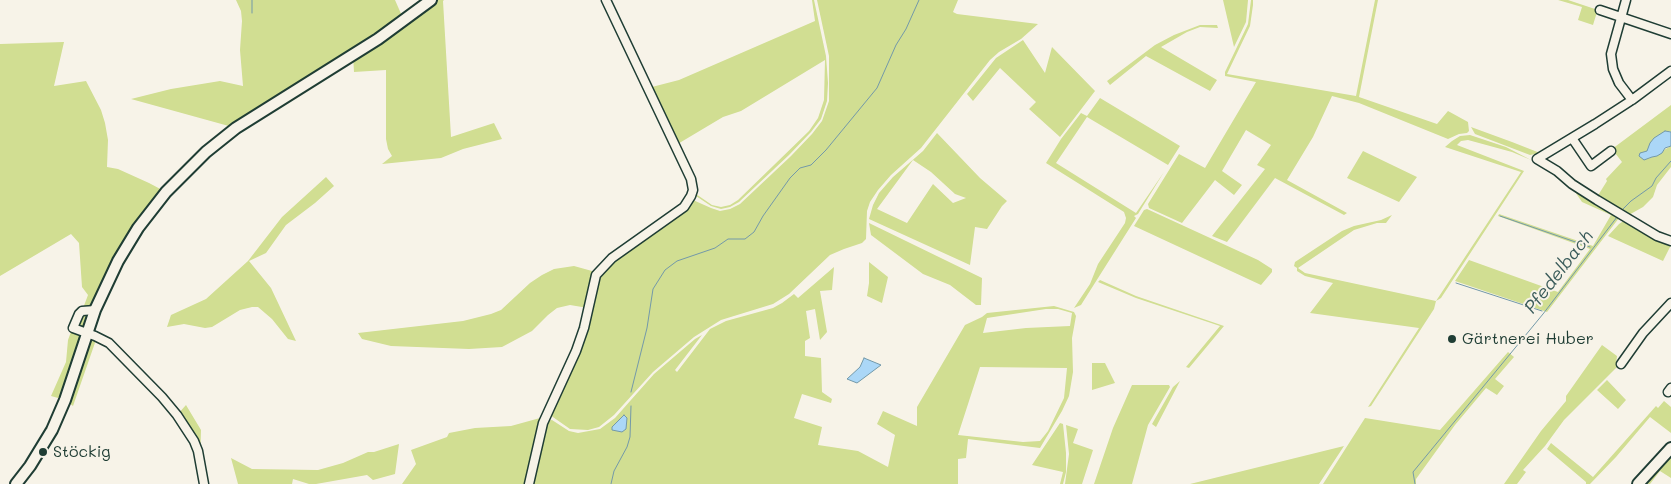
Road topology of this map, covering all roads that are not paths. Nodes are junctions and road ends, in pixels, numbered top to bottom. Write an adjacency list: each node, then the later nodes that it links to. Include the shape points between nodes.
1 (431, 0): 13 (main road, via 378,39 236,128 206,152 166,192 138,228 118,260)
2 (606, 0): 19 (street, via 690,179 692,190 684,207 612,258 596,275 584,328 543,423)
3 (1626, 0): 5 (street)
4 (1600, 10): 5 (street)
5 (1621, 18): 6 (street); 8 (street, via 1611,54 1613,69)
6 (1671, 34)
7 (1671, 71): 8 (street)
8 (1632, 100): 9 (street)
9 (1572, 138): 10 (street, via 1591,166); 11 (street, via 1537,159 1597,200)
10 (1612, 151)
11 (1671, 241)
12 (1671, 303): 15 (street, via 1643,333)
13 (96, 310): 14 (main road); 14 (street, via 82,311 76,318 73,328)
14 (87, 333): 17 (main road, via 52,430); 18 (street, via 109,343 177,415 198,451)
15 (1621, 364)
16 (1671, 448): 20 (main road)
17 (16, 484)
18 (204, 484)
19 (529, 484)
20 (1638, 484)

